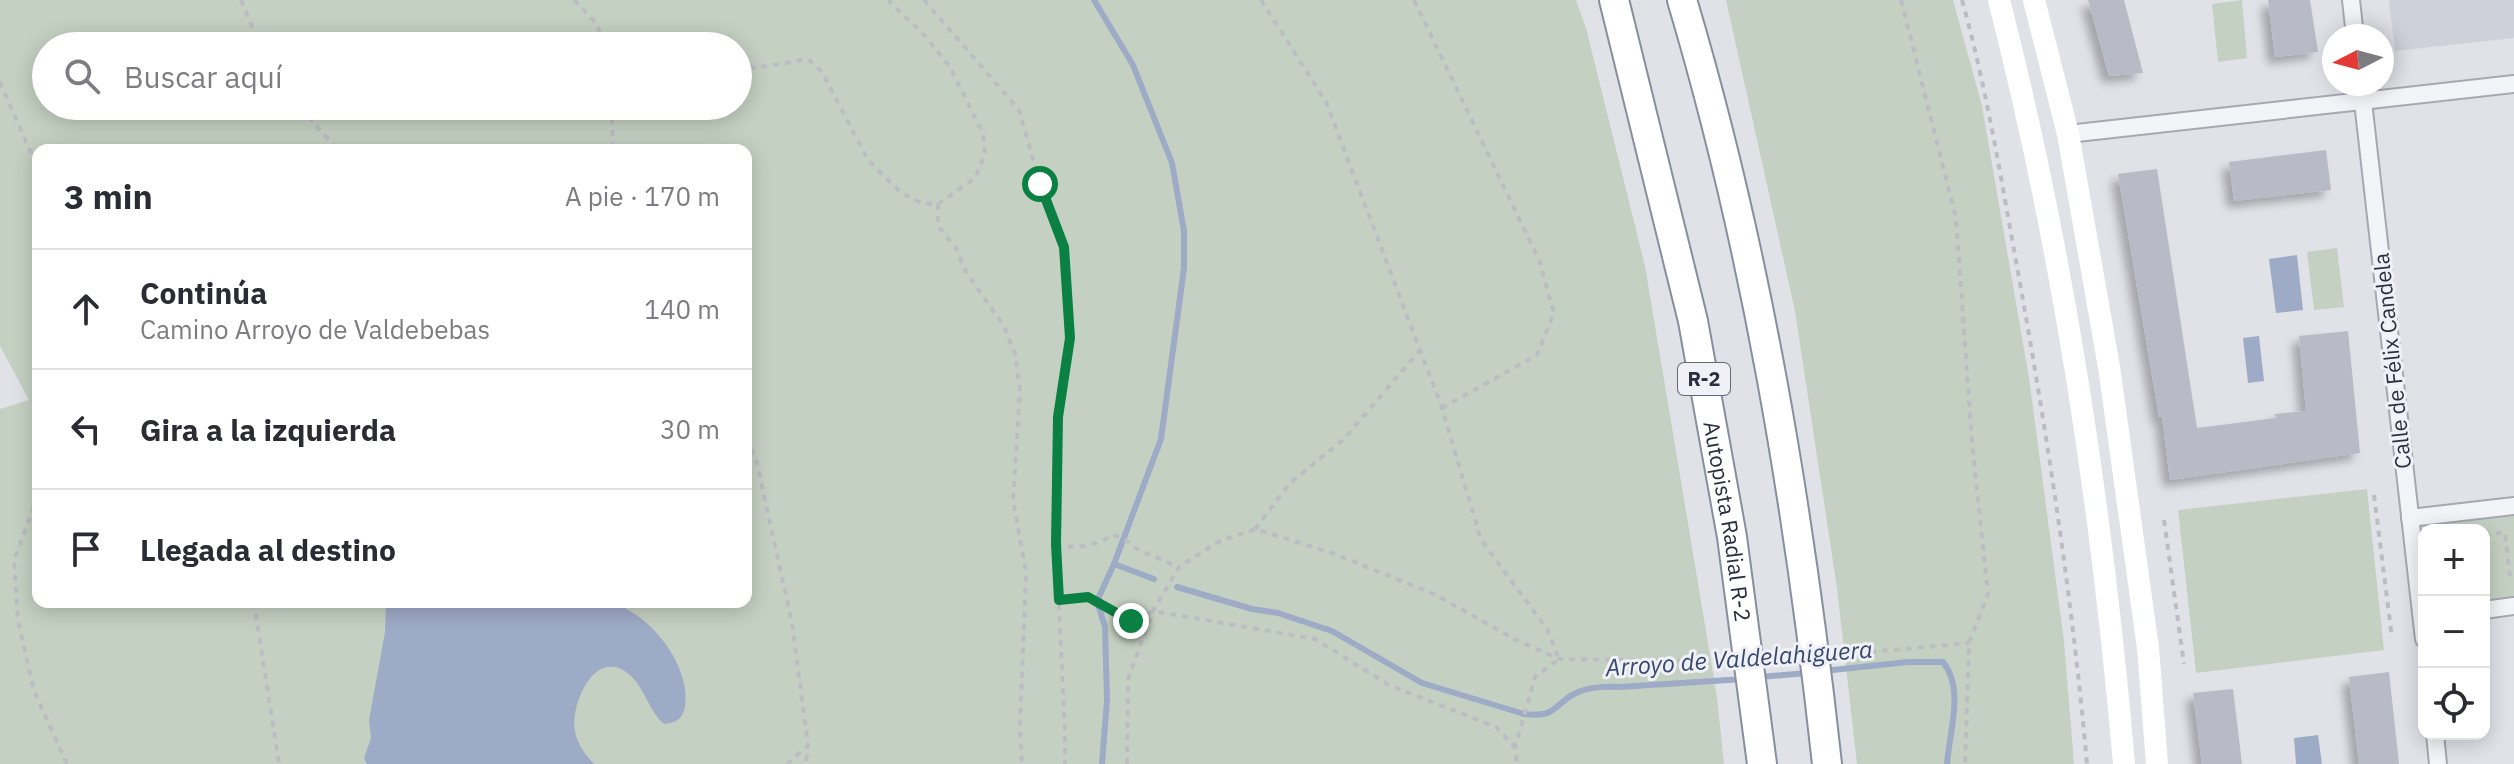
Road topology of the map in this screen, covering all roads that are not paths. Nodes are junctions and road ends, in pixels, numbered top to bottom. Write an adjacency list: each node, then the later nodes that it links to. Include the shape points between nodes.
1 (1614, 0): 18 (highway, Autopista Radial R-2 / R-2, via 1693,321 1732,537)
2 (1682, 0): 19 (highway, via 1742,232 1779,423)
3 (1999, 0): 20 (street, via 2034,140 2076,372)
4 (2034, 0): 11 (street)
5 (2351, 0): 6 (street)
6 (2354, 24)
7 (2514, 84): 8 (street)
8 (2394, 90)
9 (2334, 96): 11 (street)
10 (2362, 96): 13 (street, Calle de Félix Candela)
11 (2068, 134): 21 (street, via 2109,367 2148,648)
12 (2514, 506): 13 (street)
13 (2410, 518): 14 (street, Calle de Félix Candela)
14 (2420, 596)
15 (2514, 606): 16 (street)
16 (2490, 609)
17 (2436, 740): 22 (street)
18 (1762, 764)
19 (1827, 764)
20 (2124, 764)
21 (2157, 764)
22 (2438, 764)

